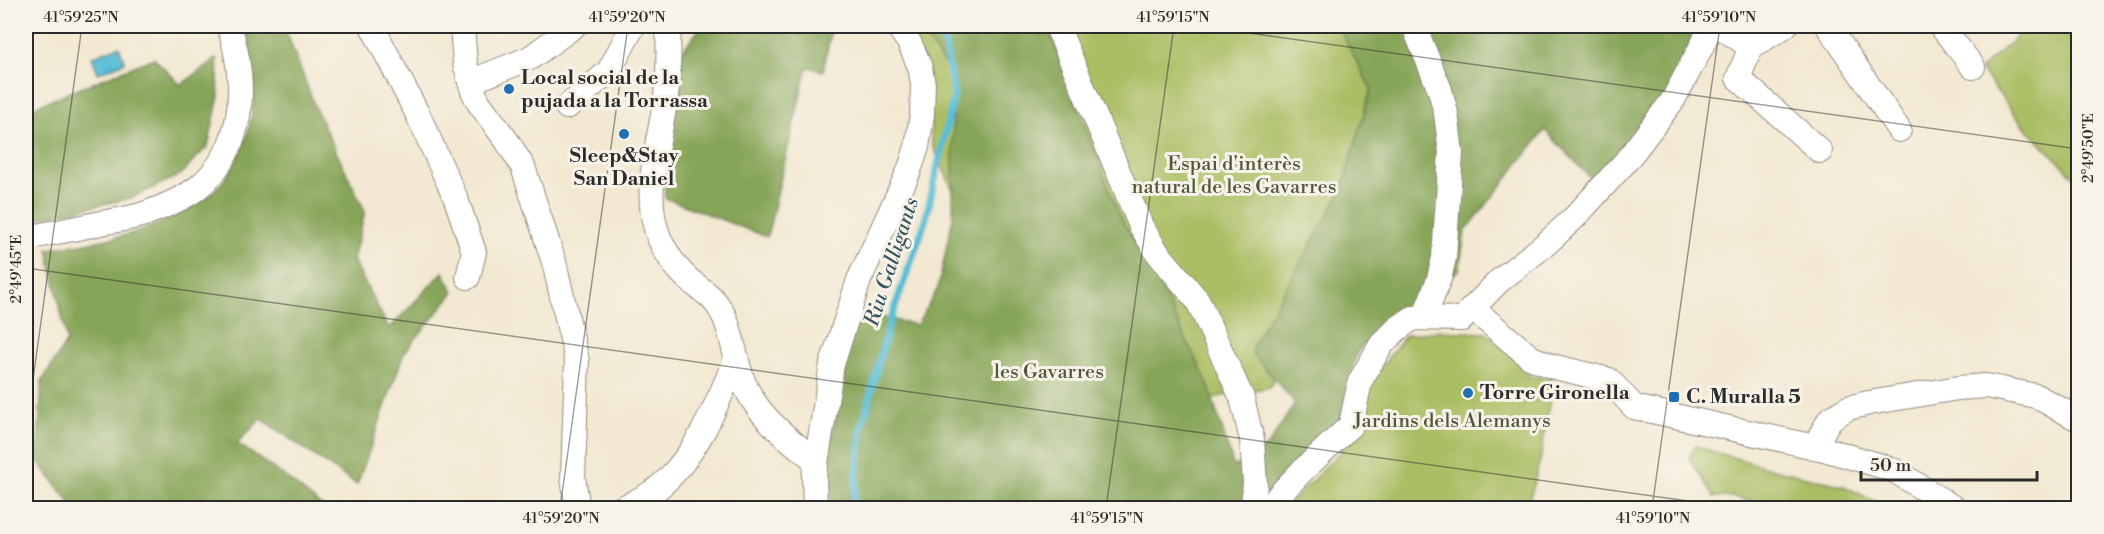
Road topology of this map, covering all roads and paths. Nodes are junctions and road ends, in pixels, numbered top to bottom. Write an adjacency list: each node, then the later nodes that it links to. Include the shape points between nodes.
1 (229, 26): 21 (street, via 240,64 239,110 229,149 195,189 145,214)
2 (372, 26): 22 (street, via 450,183 474,252)
3 (462, 26): 17 (street)
4 (574, 26): 17 (street, via 530,58)
5 (633, 26): 18 (street, via 609,72)
6 (668, 26): 25 (street, via 666,100 653,169 656,229 681,273 718,303 730,329)
7 (898, 26): 28 (street, via 920,67 923,84 917,147 850,302 828,384)
8 (1057, 26): 32 (street, via 1141,226 1198,301 1242,398 1252,440)
9 (1414, 26): 24 (street, via 1440,90 1451,153 1444,258)
10 (1710, 26): 23 (street, via 1673,100 1627,160 1576,216)
11 (1719, 26): 15 (street)
12 (1785, 26): 15 (street)
13 (1828, 26): 19 (street)
14 (1941, 26): 16 (street)
15 (1751, 47): 20 (street, via 1738,78)
16 (1973, 67)
17 (470, 82): 29 (street, via 479,103 523,167 554,262 577,361 573,478)
18 (567, 107)
19 (1899, 130)
20 (1820, 151)
21 (26, 238)
22 (468, 277)
23 (1472, 308): 24 (street, via 1462,319); 27 (street, via 1530,357 1609,380 1634,407)
24 (1424, 318): 33 (street, via 1413,318 1381,345 1360,381 1351,425 1302,471)
25 (736, 358): 28 (street, via 747,390 766,418); 30 (street, via 713,412 685,459 657,489)
26 (2079, 419): 27 (street, via 2036,396 1986,386 1959,388 1848,408 1830,419)
27 (1814, 447): 34 (street, via 1895,471)
28 (816, 461): 31 (street)
29 (578, 508)
30 (622, 508)
31 (814, 508)
32 (1253, 508)
33 (1271, 508)
34 (1954, 508)

